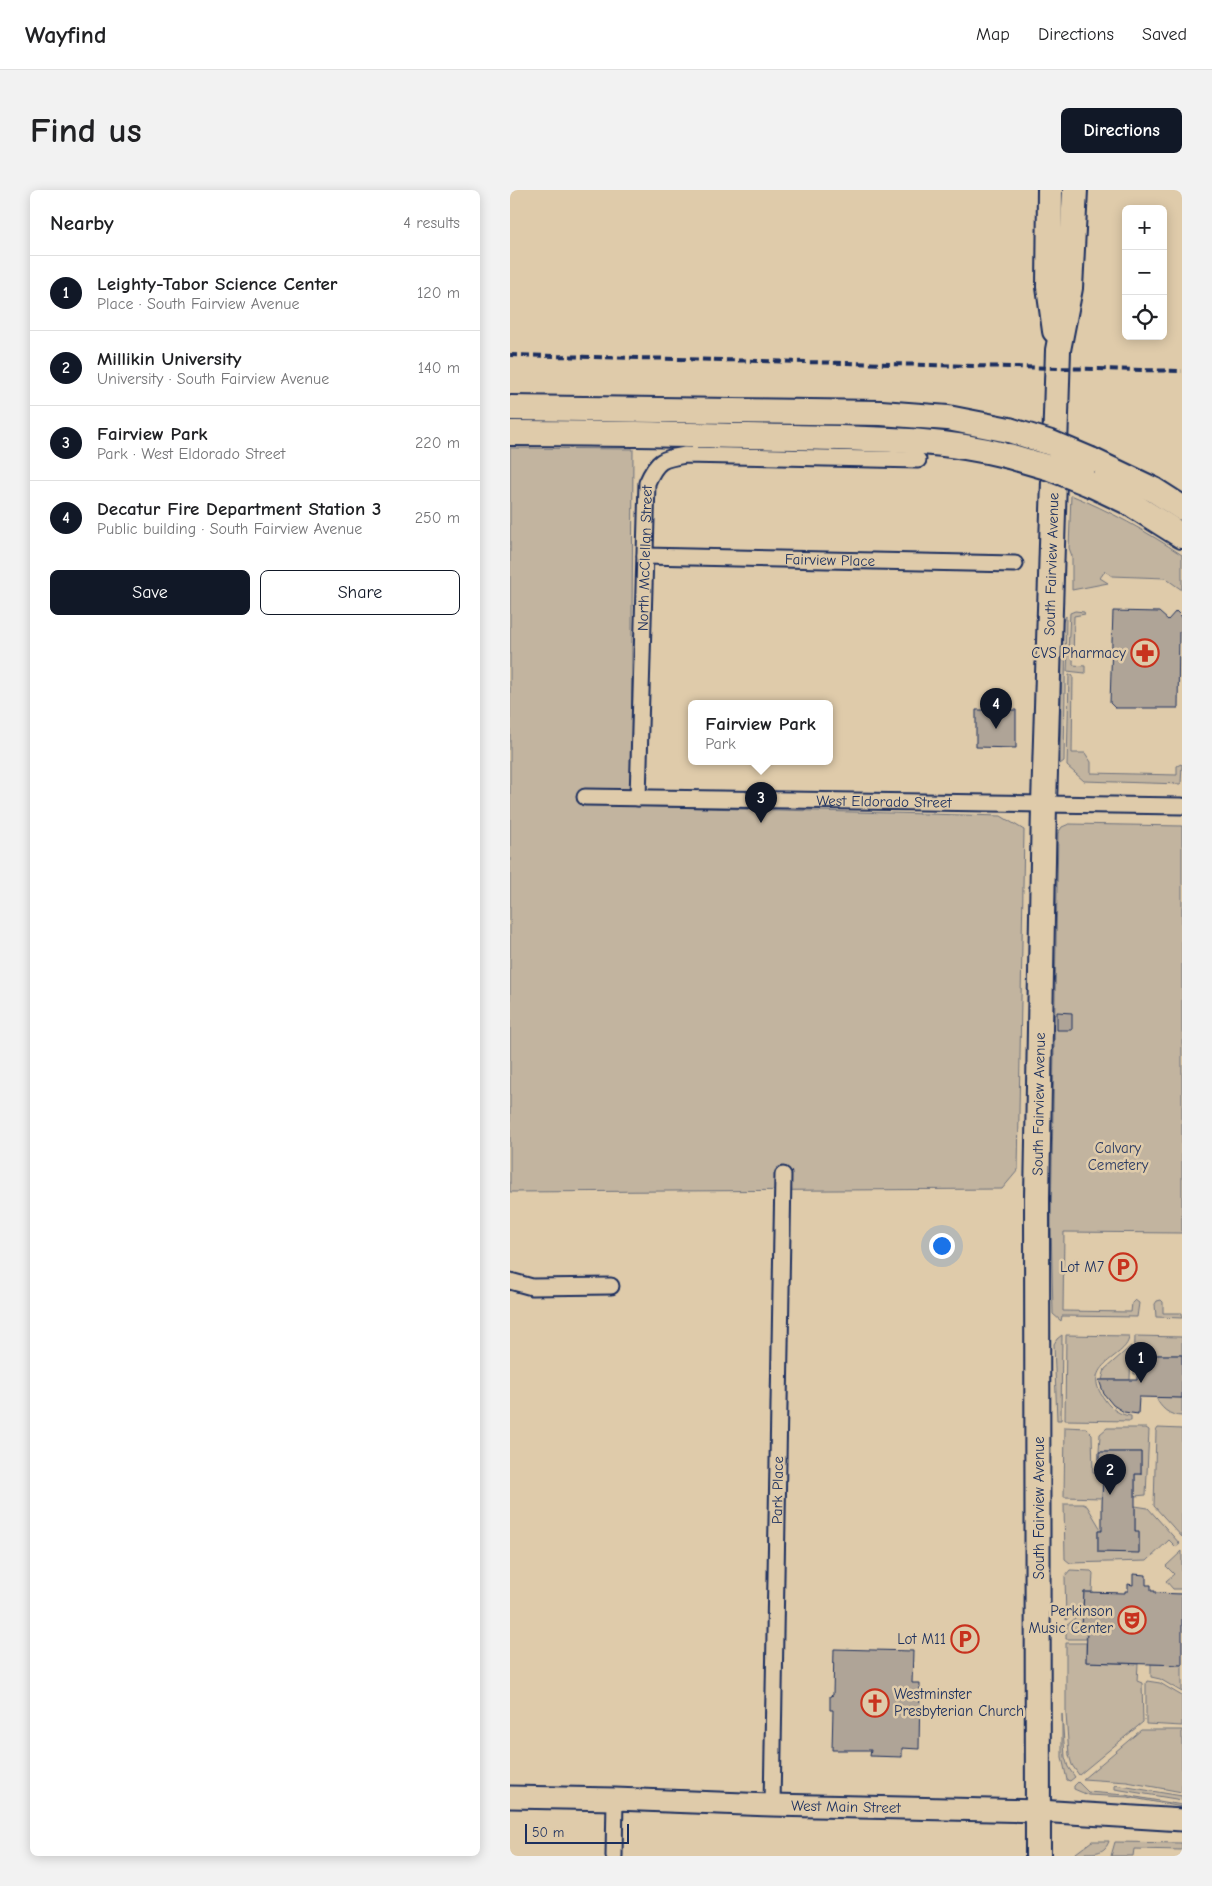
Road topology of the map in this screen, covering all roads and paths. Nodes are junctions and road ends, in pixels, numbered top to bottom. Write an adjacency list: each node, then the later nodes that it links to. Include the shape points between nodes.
1 (1050, 190): 3 (main road, South Fairview Avenue, via 1049,287)
2 (1075, 190): 3 (main road, South Fairview Avenue, via 1070,288)
3 (1058, 350): 13 (main road, South Fairview Avenue)
4 (510, 408): 7 (main road, bridge, via 880,413 948,418 1009,430 1051,443 1154,490)
5 (510, 433): 8 (main road, bridge, via 649,433 951,444 1050,468 1128,502)
6 (918, 460): 9 (street, North McClellan Street, via 685,455 667,458 654,467 647,482)
7 (1182, 508)
8 (1182, 536)
9 (645, 556): 10 (street, Fairview Place); 12 (street, North McClellan Street)
10 (1016, 564)
11 (585, 797): 12 (street, West Eldorado Street)
12 (638, 798): 13 (street, West Eldorado Street)
13 (1044, 804): 14 (street, West Eldorado Street); 21 (main road, South Fairview Avenue, via 1037,1198)
14 (1182, 806)
15 (783, 1175): 20 (street, Park Place)
16 (510, 1281): 17 (street, via 532,1287)
17 (611, 1286)
18 (510, 1796): 19 (street, West Main Street)
19 (615, 1798): 20 (street, West Main Street); 23 (street)
20 (772, 1805): 21 (street, West Main Street)
21 (1039, 1812): 22 (street, West Main Street); 24 (main road, South Fairview Avenue)
22 (1182, 1820)
23 (614, 1856)
24 (1038, 1856)

